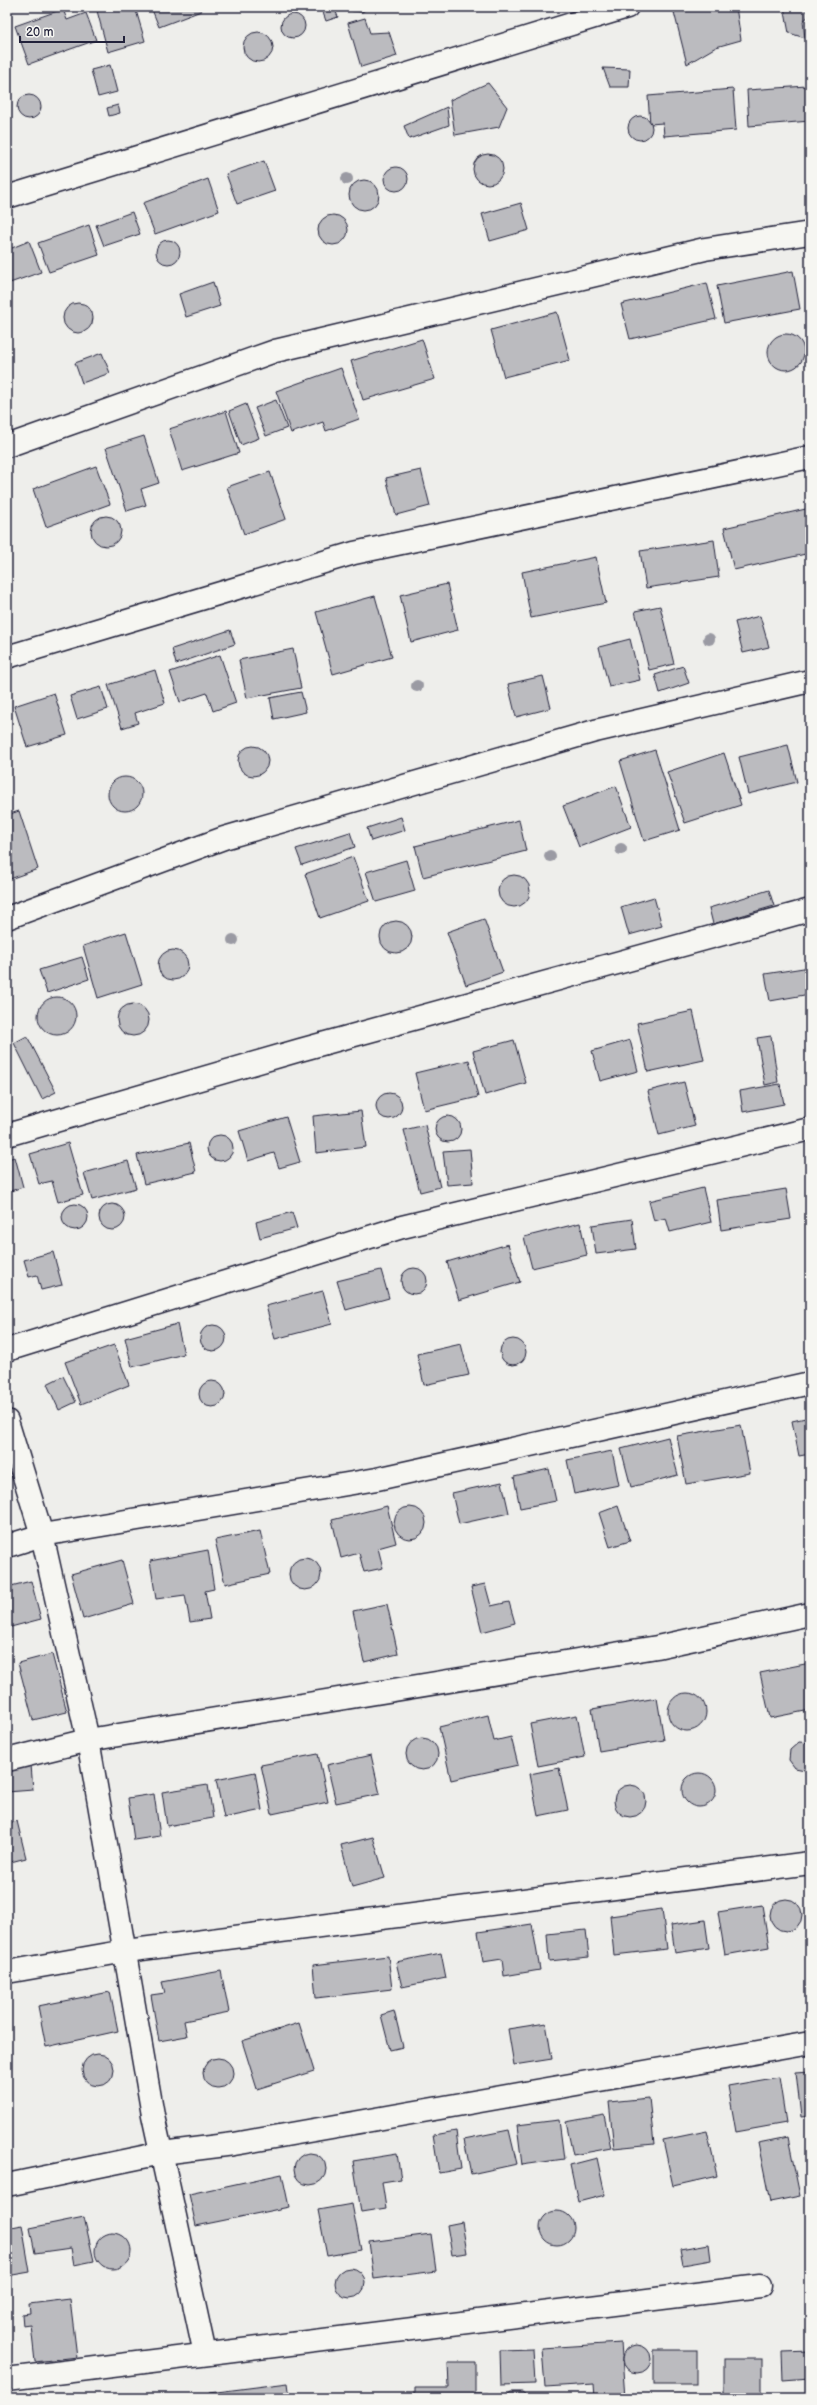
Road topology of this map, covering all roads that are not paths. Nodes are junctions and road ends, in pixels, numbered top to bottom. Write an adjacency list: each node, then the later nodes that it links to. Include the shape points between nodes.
1 (627, 7): 2 (street)
2 (7, 197)
3 (810, 233): 4 (street, via 706,249 275,351)
4 (7, 446)
5 (810, 457): 6 (street, via 354,553)
6 (7, 657)
7 (810, 681): 9 (street, via 595,731 224,838)
8 (810, 910): 11 (street, via 300,1050)
9 (7, 918)
10 (810, 1129): 12 (street, via 402,1227)
11 (7, 1135)
12 (7, 1350)
13 (810, 1383): 15 (street, via 376,1479)
14 (7, 1421): 15 (street)
15 (42, 1535): 16 (street); 18 (street)
16 (7, 1546)
17 (810, 1614): 18 (street, via 657,1646)
18 (88, 1740): 19 (street); 21 (street)
19 (7, 1760)
20 (810, 1863): 21 (street)
21 (126, 1951): 22 (street); 24 (street, via 153,2114)
22 (7, 1972)
23 (810, 2043): 24 (street, via 242,2143)
24 (162, 2153): 25 (street); 27 (street)
25 (7, 2185)
26 (760, 2286): 27 (street)
27 (205, 2354): 28 (street)
28 (7, 2379)

